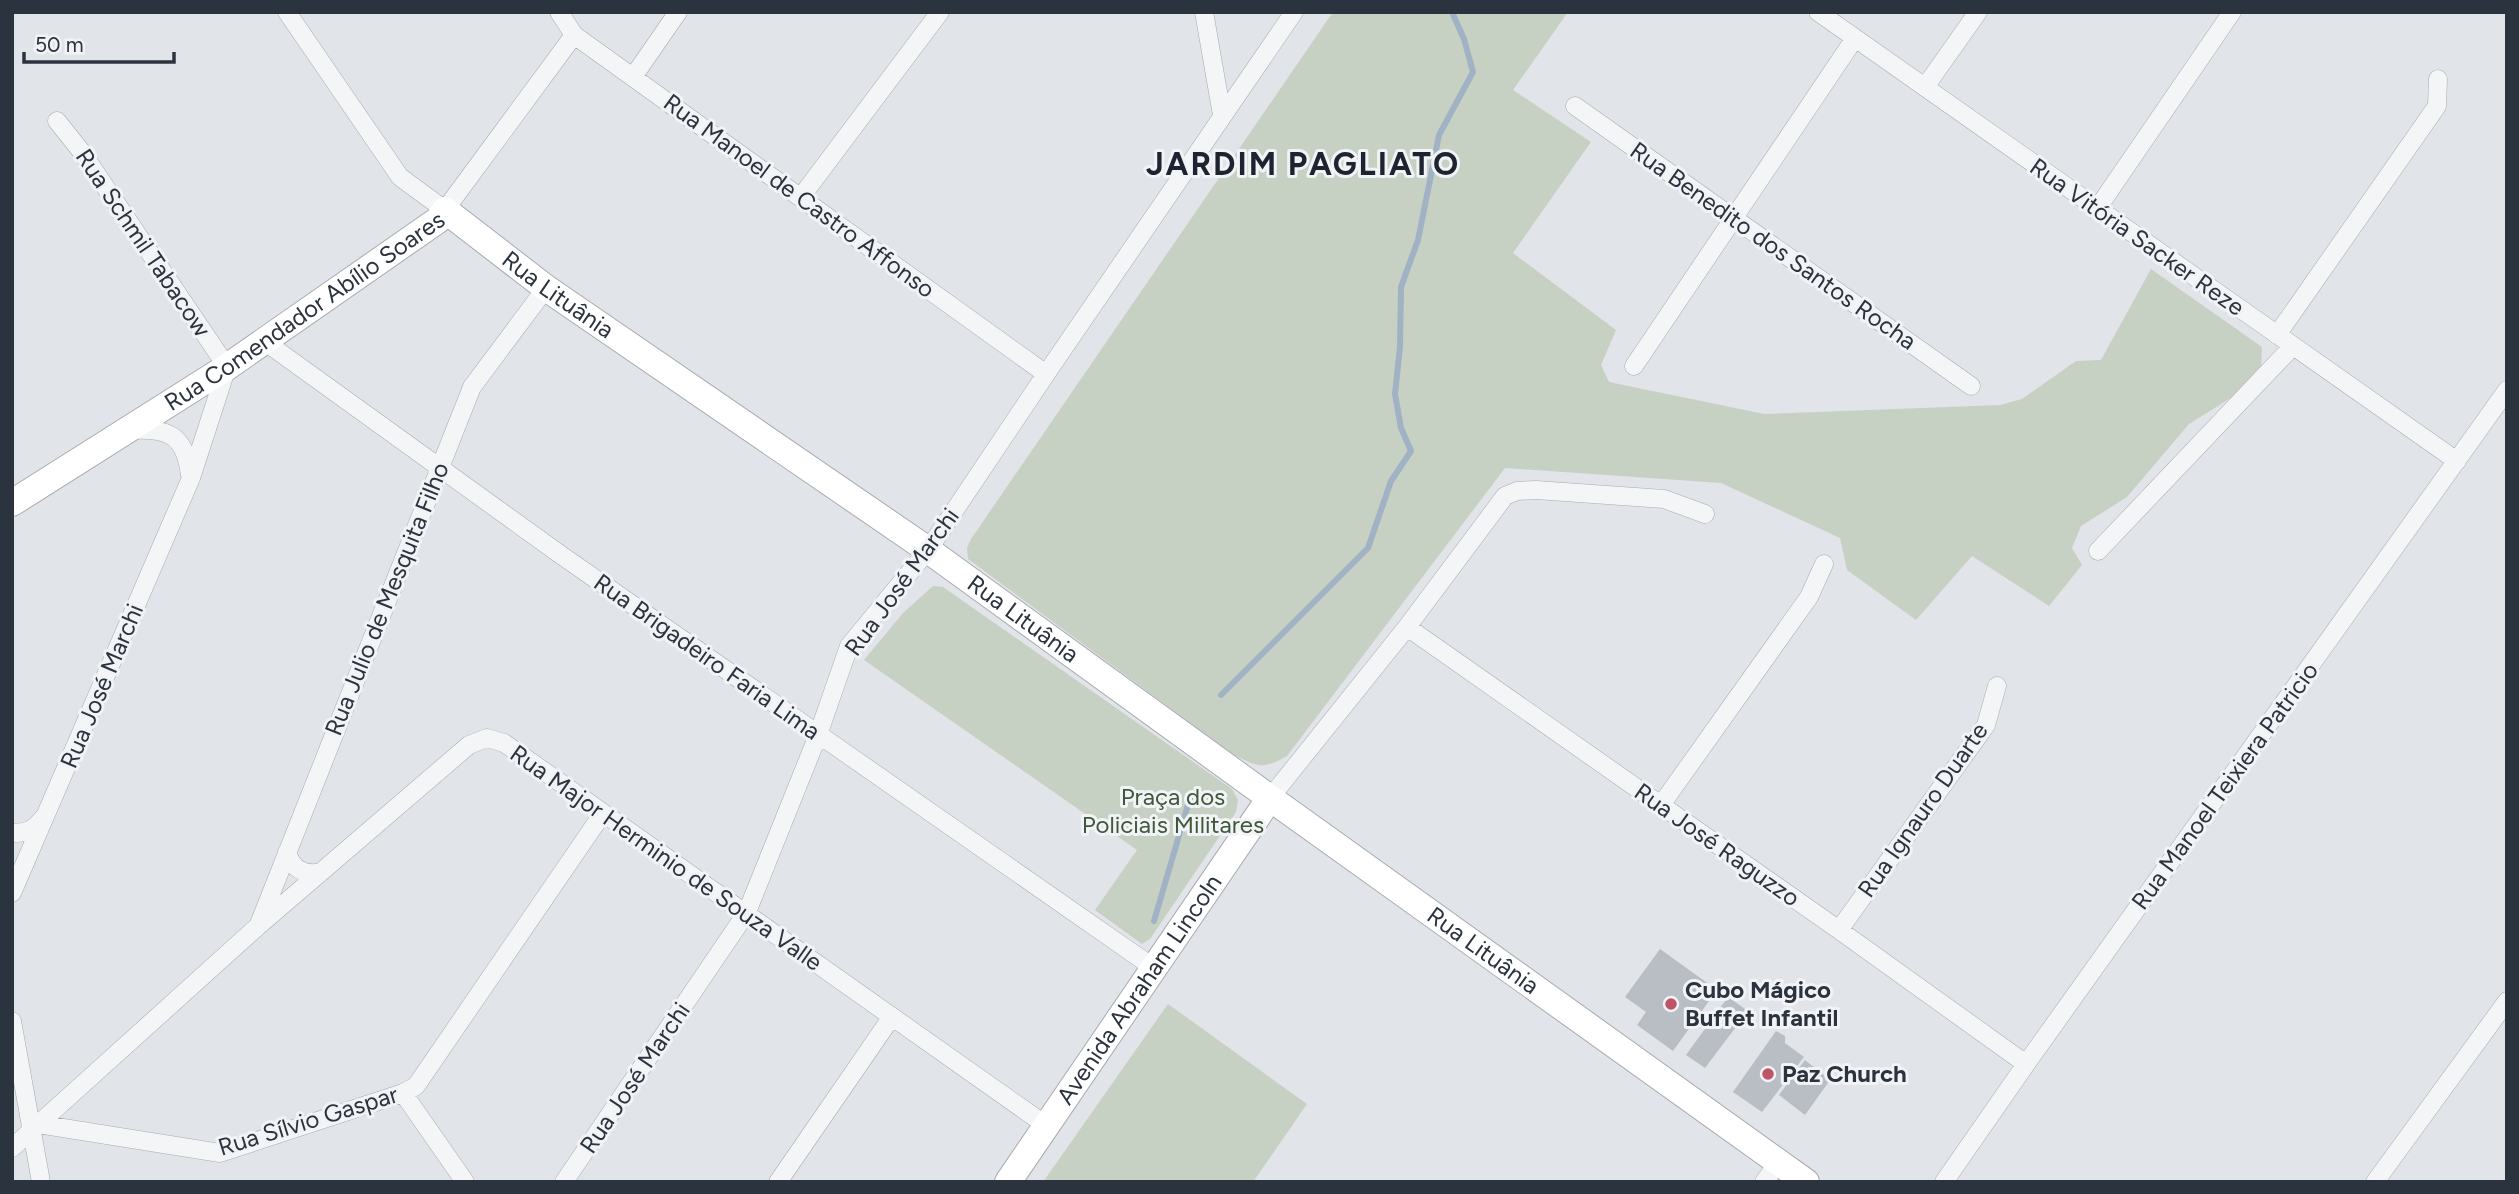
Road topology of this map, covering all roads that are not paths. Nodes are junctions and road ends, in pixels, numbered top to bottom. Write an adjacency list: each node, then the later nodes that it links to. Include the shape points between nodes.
1 (287, 12): 20 (street, Rua Lituânia, via 400,177)
2 (559, 12): 10 (street, Rua Manoel de Castro Affonso)
3 (678, 12): 12 (street)
4 (940, 12): 18 (street)
5 (1204, 12): 16 (street)
6 (1294, 12): 16 (street, Rua José Marchi)
7 (1818, 12): 11 (street, Rua Vitória Sacker Reze)
8 (1978, 12): 14 (street)
9 (2232, 12): 19 (street)
10 (574, 35): 12 (street, Rua Manoel de Castro Affonso); 20 (street, Rua Comendador Abílio Soares)
11 (1855, 38): 14 (street, Rua Vitória Sacker Reze); 21 (street)
12 (633, 77): 18 (street, Rua Manoel de Castro Affonso)
13 (2438, 79): 23 (street, via 2437,106)
14 (1925, 87): 19 (street, Rua Vitória Sacker Reze)
15 (1575, 106): 21 (street, Rua Benedito dos Santos Rocha)
16 (1222, 115): 28 (street, Rua José Marchi)
17 (57, 121): 27 (street, Rua Schmil Tabacow)
18 (801, 197): 28 (street, Rua Manoel de Castro Affonso)
19 (2097, 209): 23 (street, Rua Vitória Sacker Reze)
20 (446, 210): 22 (street, Rua Lituânia); 24 (street, Rua Comendador Abílio Soares)
21 (1734, 219): 26 (street); 29 (street, Rua Benedito dos Santos Rocha)
22 (546, 288): 33 (street, Rua Julio de Mesquita Filho, via 472,387); 37 (street, Rua Lituânia)
23 (2277, 335): 25 (street, Rua Vitória Sacker Reze)
24 (264, 341): 27 (street, Rua Comendador Abílio Soares); 33 (street, Rua Brigadeiro Faria Lima)
25 (2293, 346): 32 (street, Rua Vitória Sacker Reze); 38 (street)
26 (1634, 366)
27 (227, 367): 31 (street, Rua Comendador Abílio Soares); 34 (street, Rua José Marchi)
28 (1046, 374): 37 (street, Rua José Marchi)
29 (1971, 386)
30 (2507, 390): 32 (street, Rua Manoel Teixiera Patricio)
31 (130, 430): 34 (street, via 156,429 177,439 187,453); 35 (street, Rua Comendador Abílio Soares)
32 (2457, 461): 60 (street, Rua Manoel Teixiera Patricio)
33 (439, 468): 42 (street, Rua Brigadeiro Faria Lima); 49 (street, Rua Julio de Mesquita Filho)
34 (191, 478): 45 (street, Rua José Marchi)
35 (12, 503)
36 (1705, 514): 40 (street, via 1664,499 1517,491 1505,496)
37 (928, 550): 42 (street, Rua José Marchi, via 849,646); 43 (street, Rua Lituânia)
38 (2098, 551)
39 (1824, 564): 44 (street, via 1809,597)
40 (1407, 627): 43 (street); 44 (street, Rua José Raguzzo)
41 (1997, 686): 55 (street, Rua Ignauro Duarte, via 1986,725)
42 (818, 735): 53 (street, Rua José Marchi); 56 (street, Rua Brigadeiro Faria Lima)
43 (1270, 798): 56 (street, Avenida Abraham Lincoln); 65 (street, Rua Lituânia)
44 (1661, 805): 55 (street, Rua José Raguzzo)
45 (50, 810): 47 (street, via 36,828); 50 (street, Rua José Marchi)
46 (603, 813): 51 (street, Rua Major Herminio de Souza Valle, via 504,743 486,738 469,745); 53 (street, Rua Major Herminio de Souza Valle); 61 (street, Rua Sílvio Gaspar, via 415,1086)
47 (12, 832)
48 (12, 852): 50 (street)
49 (287, 852): 51 (street, via 290,863 300,871); 54 (street, Rua Julio de Mesquita Filho)
50 (23, 869): 52 (street, Rua José Marchi)
51 (321, 872): 54 (street, Rua Major Herminio de Souza Valle)
52 (12, 893)
53 (747, 912): 58 (street, Rua Major Herminio de Souza Valle); 68 (street, Rua José Marchi)
54 (257, 927): 63 (street, Rua Major Herminio de Souza Valle)
55 (1839, 930): 60 (street, Rua José Raguzzo)
56 (1154, 968): 62 (street, Avenida Abraham Lincoln)
57 (2507, 1001): 73 (street)
58 (891, 1018): 62 (street, Rua Major Herminio de Souza Valle); 69 (street)
59 (12, 1021): 63 (street)
60 (2026, 1064): 72 (street, Rua Manoel Teixiera Patricio)
61 (402, 1093): 63 (street, Rua Sílvio Gaspar, via 220,1153); 67 (street)
62 (1047, 1126): 70 (street, Avenida Abraham Lincoln)
63 (35, 1127): 64 (street, Rua Major Herminio de Souza Valle); 66 (street)
64 (12, 1148)
65 (1771, 1172): 71 (street, Rua Lituânia)
66 (41, 1182)
67 (465, 1182)
68 (565, 1182)
69 (778, 1182)
70 (1008, 1182)
71 (1806, 1182)
72 (1944, 1182)
73 (2375, 1182)

